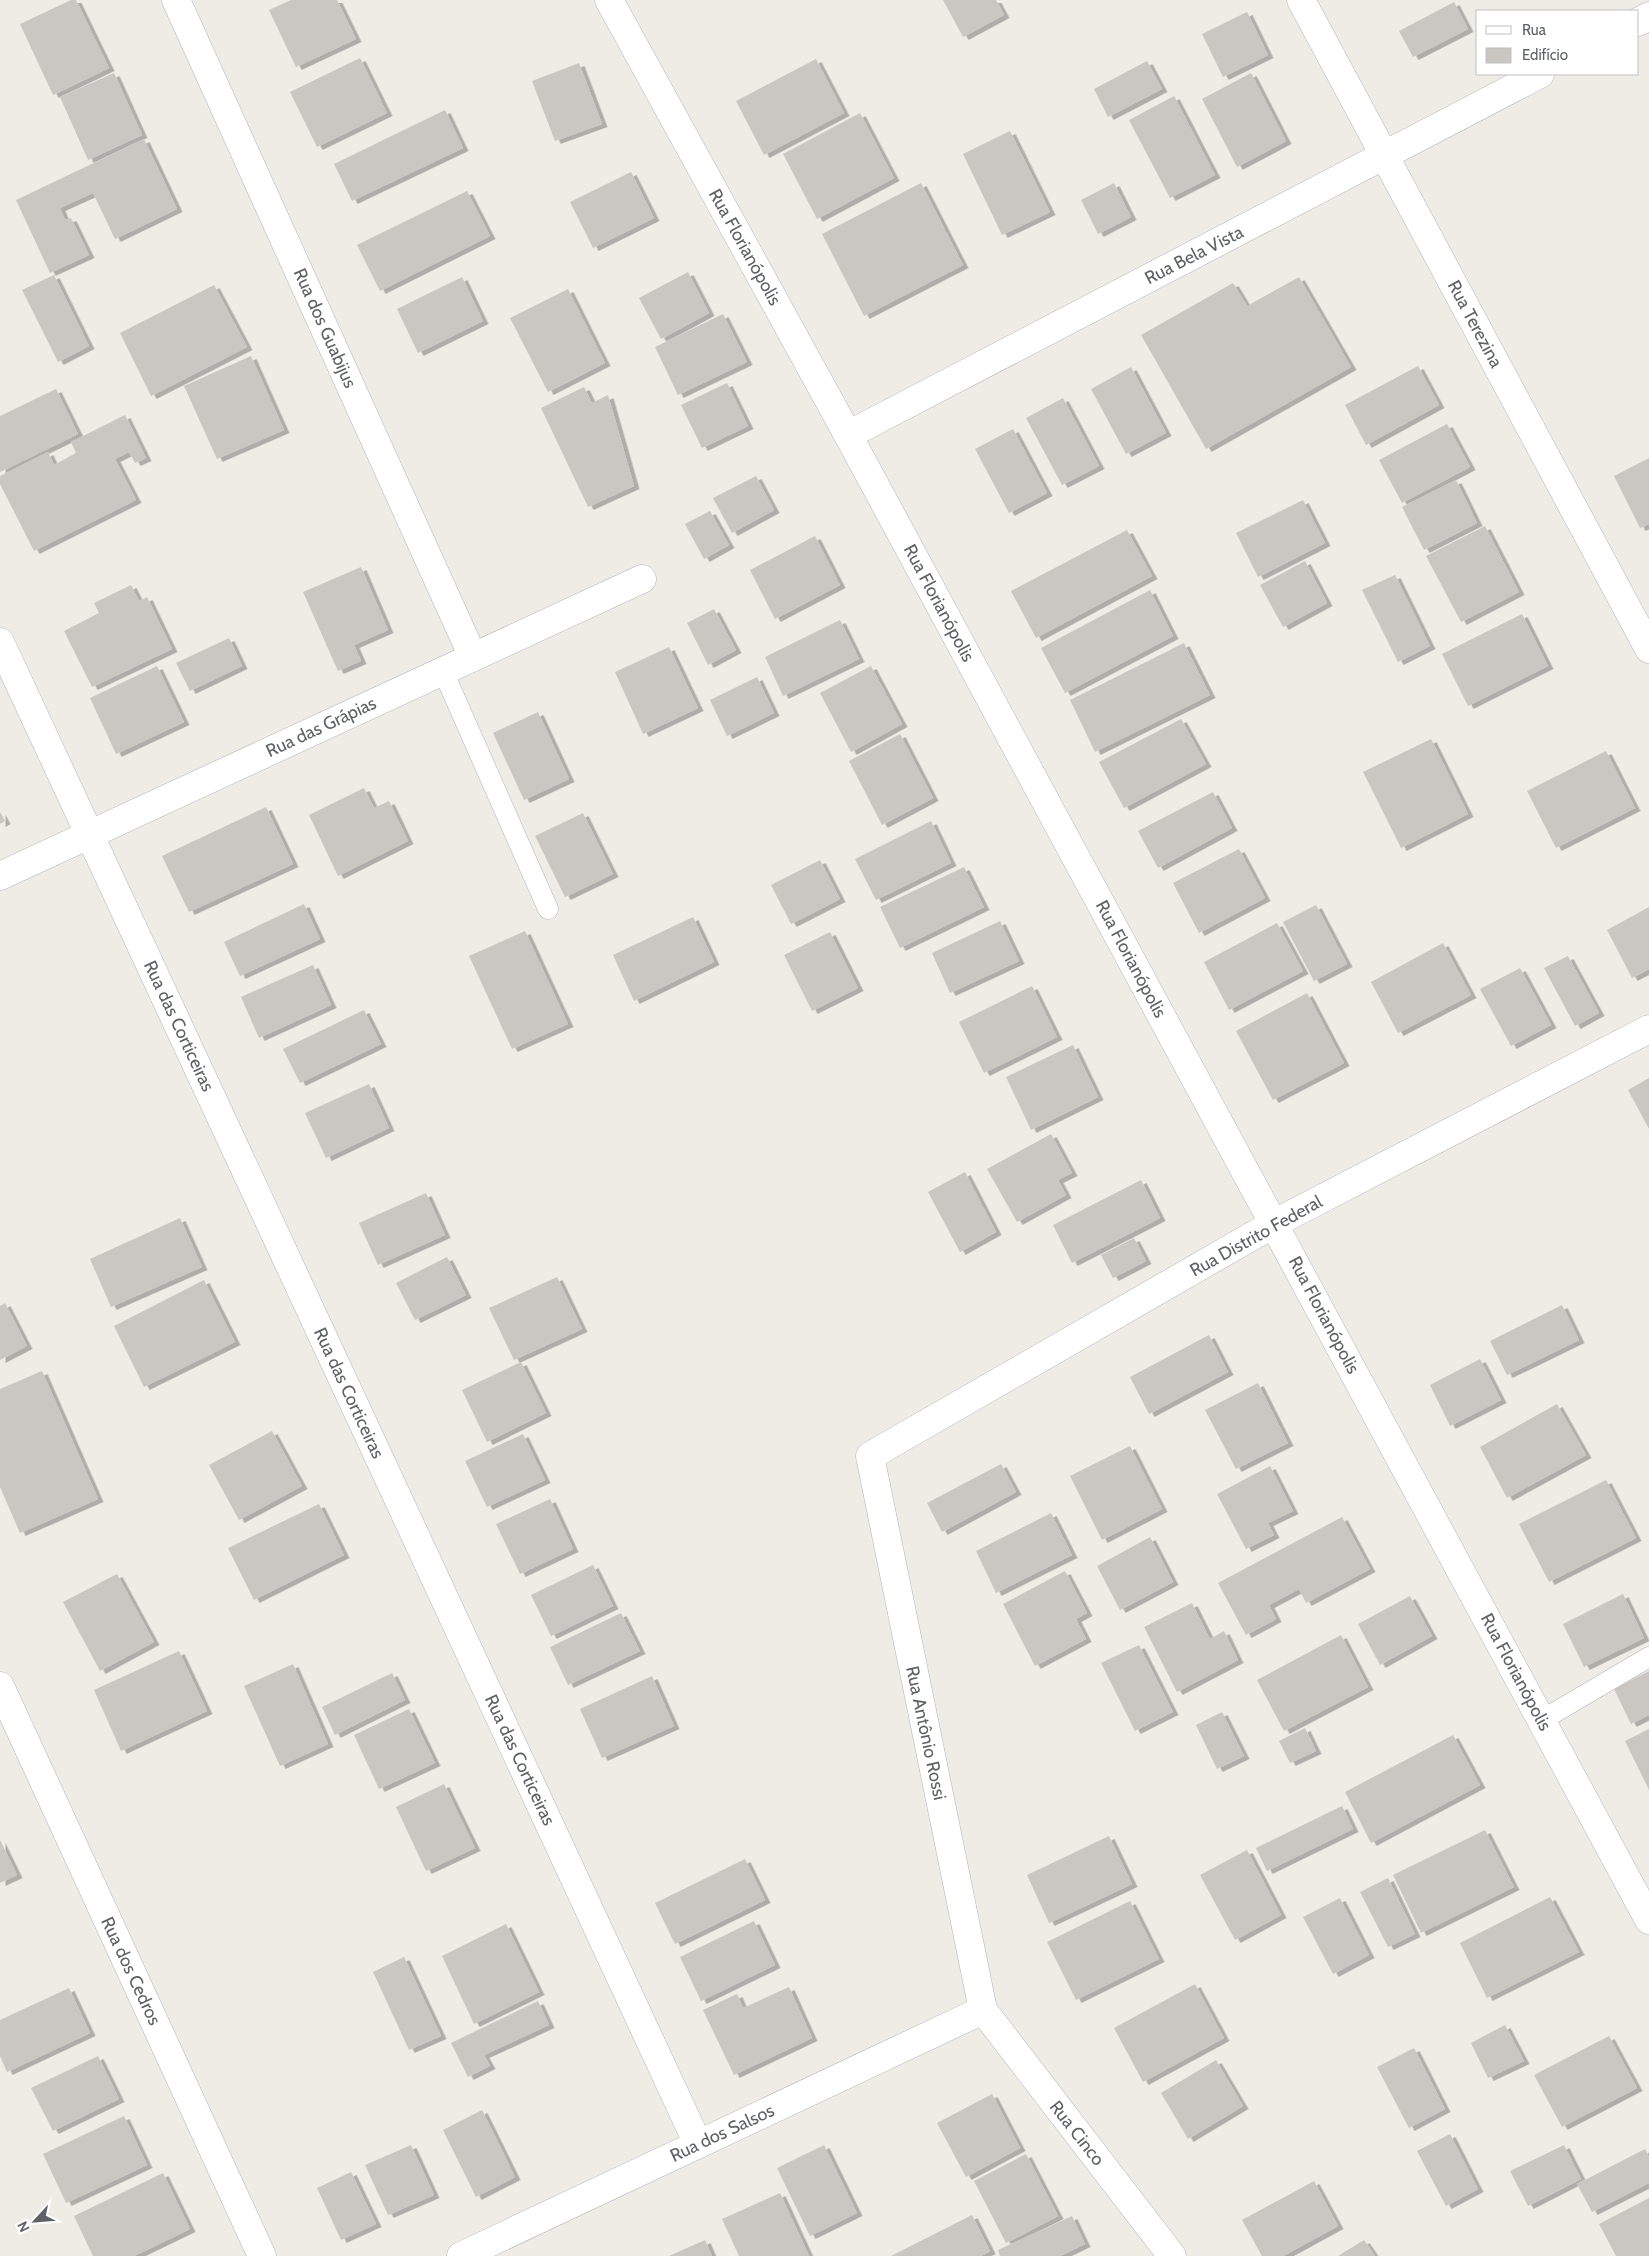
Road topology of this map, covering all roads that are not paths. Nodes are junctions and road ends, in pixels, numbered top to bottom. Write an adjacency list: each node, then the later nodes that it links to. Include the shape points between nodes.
1 (176, 0): 10 (street, Rua dos Guabijus)
2 (609, 0): 6 (street, Rua Florianópolis)
3 (1301, 0): 5 (street, Rua Terezina)
4 (1538, 75): 5 (street, Rua Bela Vista)
5 (1385, 156): 6 (street, Rua Bela Vista); 9 (street, Rua Terezina)
6 (848, 435): 16 (street, Rua Florianópolis)
7 (642, 578): 10 (street, Rua das Grápias)
8 (0, 642): 12 (street, Rua das Corticeiras)
9 (1649, 649)
10 (473, 657): 11 (street, Rua das Grápias)
11 (443, 670): 12 (street, Rua das Grápias); 14 (lane)
12 (90, 835): 13 (street, Rua das Grápias); 23 (street, Rua das Corticeiras)
13 (0, 876)
14 (548, 909)
15 (1649, 1029): 16 (street, Rua Distrito Federal)
16 (1275, 1223): 17 (street, Rua Distrito Federal); 20 (street, Rua Florianópolis)
17 (870, 1456): 22 (street, Rua Antônio Rossi)
18 (1649, 1658): 20 (lane)
19 (0, 1686): 24 (street, Rua dos Cedros)
20 (1542, 1720): 21 (street, Rua Florianópolis)
21 (1649, 1920)
22 (983, 2010): 23 (street, Rua dos Salsos); 26 (street, Rua Cinco)
23 (698, 2144): 25 (street, Rua dos Salsos)
24 (262, 2256)
25 (461, 2256)
26 (1172, 2256)

